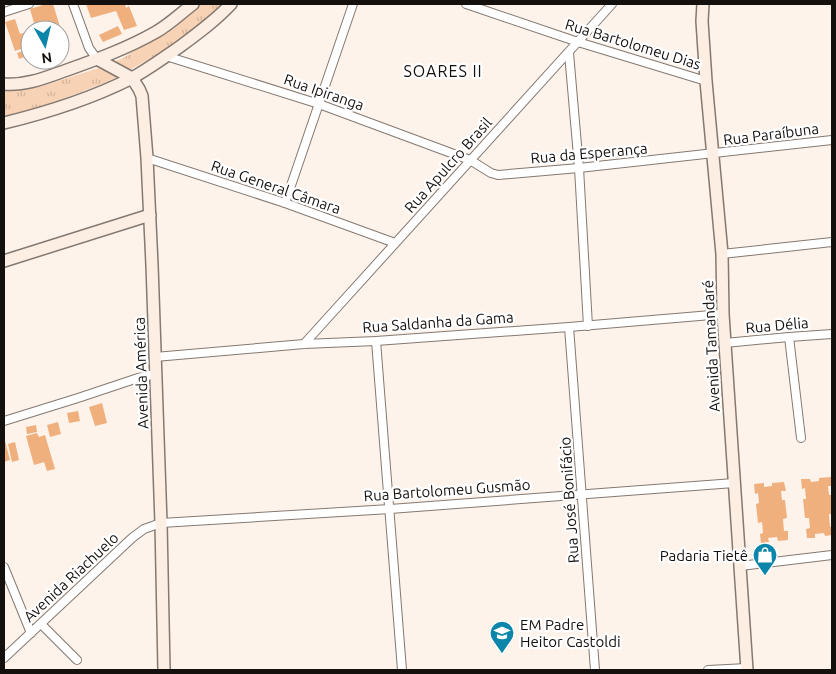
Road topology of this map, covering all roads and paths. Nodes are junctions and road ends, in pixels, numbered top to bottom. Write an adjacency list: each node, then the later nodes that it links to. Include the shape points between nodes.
1 (29, 4): 10 (street)
2 (74, 4): 15 (street, via 89,48)
3 (193, 4): 15 (main road, via 158,31)
4 (231, 4): 14 (main road)
5 (353, 4): 19 (street)
6 (466, 4): 12 (street, Rua Bartolomeu Dias)
7 (612, 4): 12 (street, Rua Apulcro Brasil)
8 (698, 4): 11 (main road, Avenida Tamandaré)
9 (703, 4): 11 (main road, Avenida Tamandaré)
10 (4, 12)
11 (702, 22): 17 (main road, Avenida Tamandaré)
12 (578, 42): 13 (street, Rua Apulcro Brasil); 17 (street, Rua Bartolomeu Dias)
13 (569, 53): 24 (street, Rua Apulcro Brasil); 25 (street)
14 (166, 56): 16 (main road); 19 (street, Rua Ipiranga)
15 (97, 59): 16 (main road); 18 (main road, via 38,80)
16 (132, 78): 20 (main road, via 42,113); 23 (main road, Avenida América, via 142,96)
17 (706, 81): 22 (main road, Avenida Tamandaré)
18 (4, 84)
19 (319, 104): 24 (street, Rua Ipiranga); 26 (street)
20 (4, 123)
21 (832, 140): 22 (street, Rua Paraíbuna)
22 (713, 154): 25 (street, Rua da Esperança); 30 (main road, Avenida Tamandaré)
23 (147, 158): 26 (street, Rua General Câmara); 27 (main road, Avenida América)
24 (470, 160): 25 (street, Rua da Esperança, via 498,174); 29 (street, Rua Apulcro Brasil)
25 (580, 168): 33 (street)
26 (285, 203): 29 (street, Rua General Câmara)
27 (150, 214): 31 (main road); 40 (main road, Avenida América)
28 (832, 242): 30 (street)
29 (395, 243): 39 (street, Rua Apulcro Brasil)
30 (722, 254): 32 (main road, Avenida Tamandaré)
31 (4, 261)
32 (723, 314): 33 (street, Rua Saldanha da Gama); 38 (main road, Avenida Tamandaré)
33 (588, 326): 34 (street, Rua Saldanha da Gama)
34 (569, 328): 37 (street, Rua Saldanha da Gama); 45 (street, Rua José Bonifácio)
35 (832, 334): 36 (street, Rua Délia)
36 (788, 337): 38 (street, Rua Délia); 43 (street)
37 (376, 341): 39 (street, Rua Saldanha da Gama); 46 (street)
38 (725, 343): 44 (main road, Avenida Tamandaré)
39 (304, 344): 40 (street, Rua Saldanha da Gama)
40 (155, 357): 41 (main road, Avenida América)
41 (155, 374): 42 (street); 47 (main road, Avenida América)
42 (4, 421)
43 (801, 438)
44 (734, 483): 45 (street, Rua Bartolomeu Gusmão); 49 (main road, Avenida Tamandaré)
45 (582, 494): 46 (street, Rua Bartolomeu Gusmão); 58 (street, Rua José Bonifácio)
46 (390, 509): 47 (street, Rua Bartolomeu Gusmão); 57 (street)
47 (161, 523): 51 (street, Avenida Riachuelo, via 132,538); 56 (main road, Avenida América)
48 (832, 555): 49 (street)
49 (740, 566): 55 (main road, Avenida Tamandaré)
50 (4, 567): 52 (street)
51 (41, 624): 52 (street, Avenida Riachuelo); 54 (street)
52 (31, 633): 53 (street, Avenida Riachuelo)
53 (4, 658)
54 (77, 660)
55 (747, 669): 59 (street)
56 (164, 670)
57 (402, 670)
58 (594, 670)
59 (708, 670)

